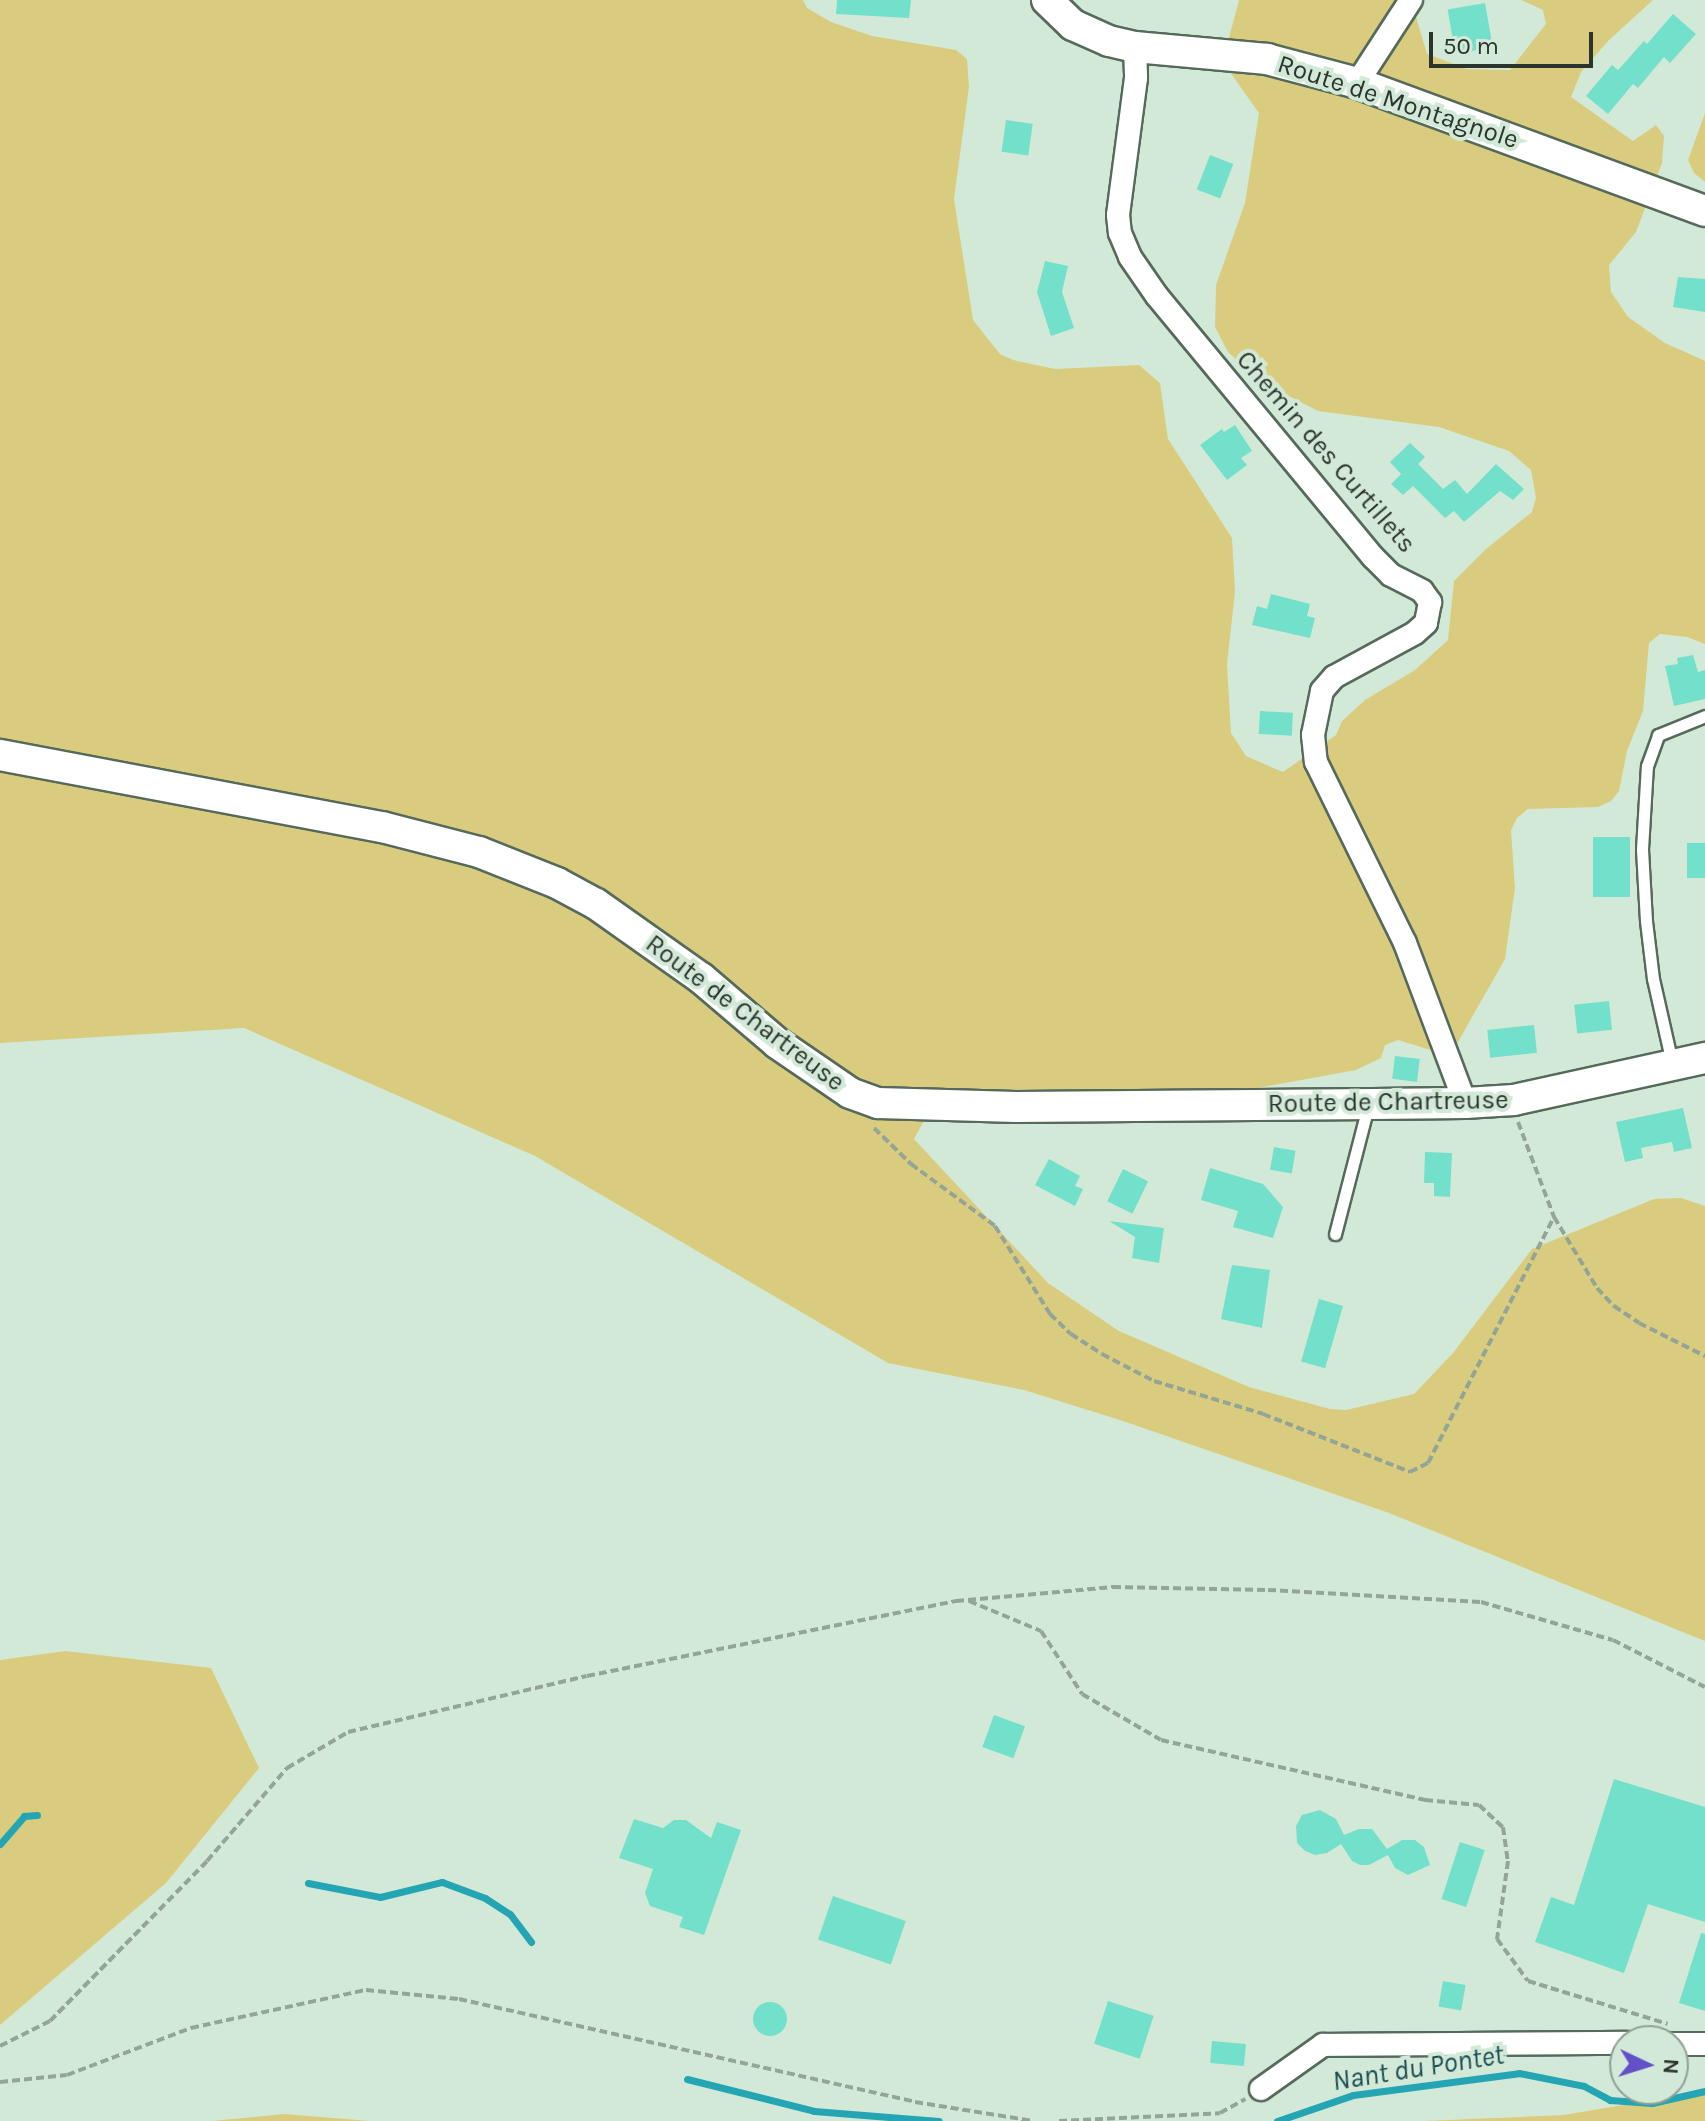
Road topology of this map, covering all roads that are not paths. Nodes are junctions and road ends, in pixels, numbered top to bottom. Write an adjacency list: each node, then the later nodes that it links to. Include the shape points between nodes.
1 (1047, 0): 3 (main road, Route de Montagnole, via 1073,25)
2 (1411, 0): 4 (street)
3 (1135, 47): 4 (main road, Route de Montagnole, via 1267,59); 10 (street, Chemin des Curtillets, via 1136,78 1118,215 1130,257 1373,557 1430,602 1426,623 1415,633 1334,677 1322,691 1313,735 1316,762 1405,943)
4 (1357, 83): 5 (main road, Route de Montagnole)
5 (1705, 211)
6 (1705, 716): 9 (lane, via 1658,735 1647,766 1642,849 1646,921)
7 (0, 755): 11 (main road, Route de Chartreuse, via 382,827 479,852 557,883 701,978 777,1043 850,1093 901,1106)
8 (1705, 1058): 9 (main road, Route de Chartreuse)
9 (1673, 1066): 10 (main road, Route de Chartreuse, via 1514,1100)
10 (1465, 1103): 11 (main road, Route de Chartreuse)
11 (1368, 1105): 12 (lane)
12 (1335, 1234)
13 (1609, 2043): 14 (street, via 1323,2045)
14 (1261, 2089)

